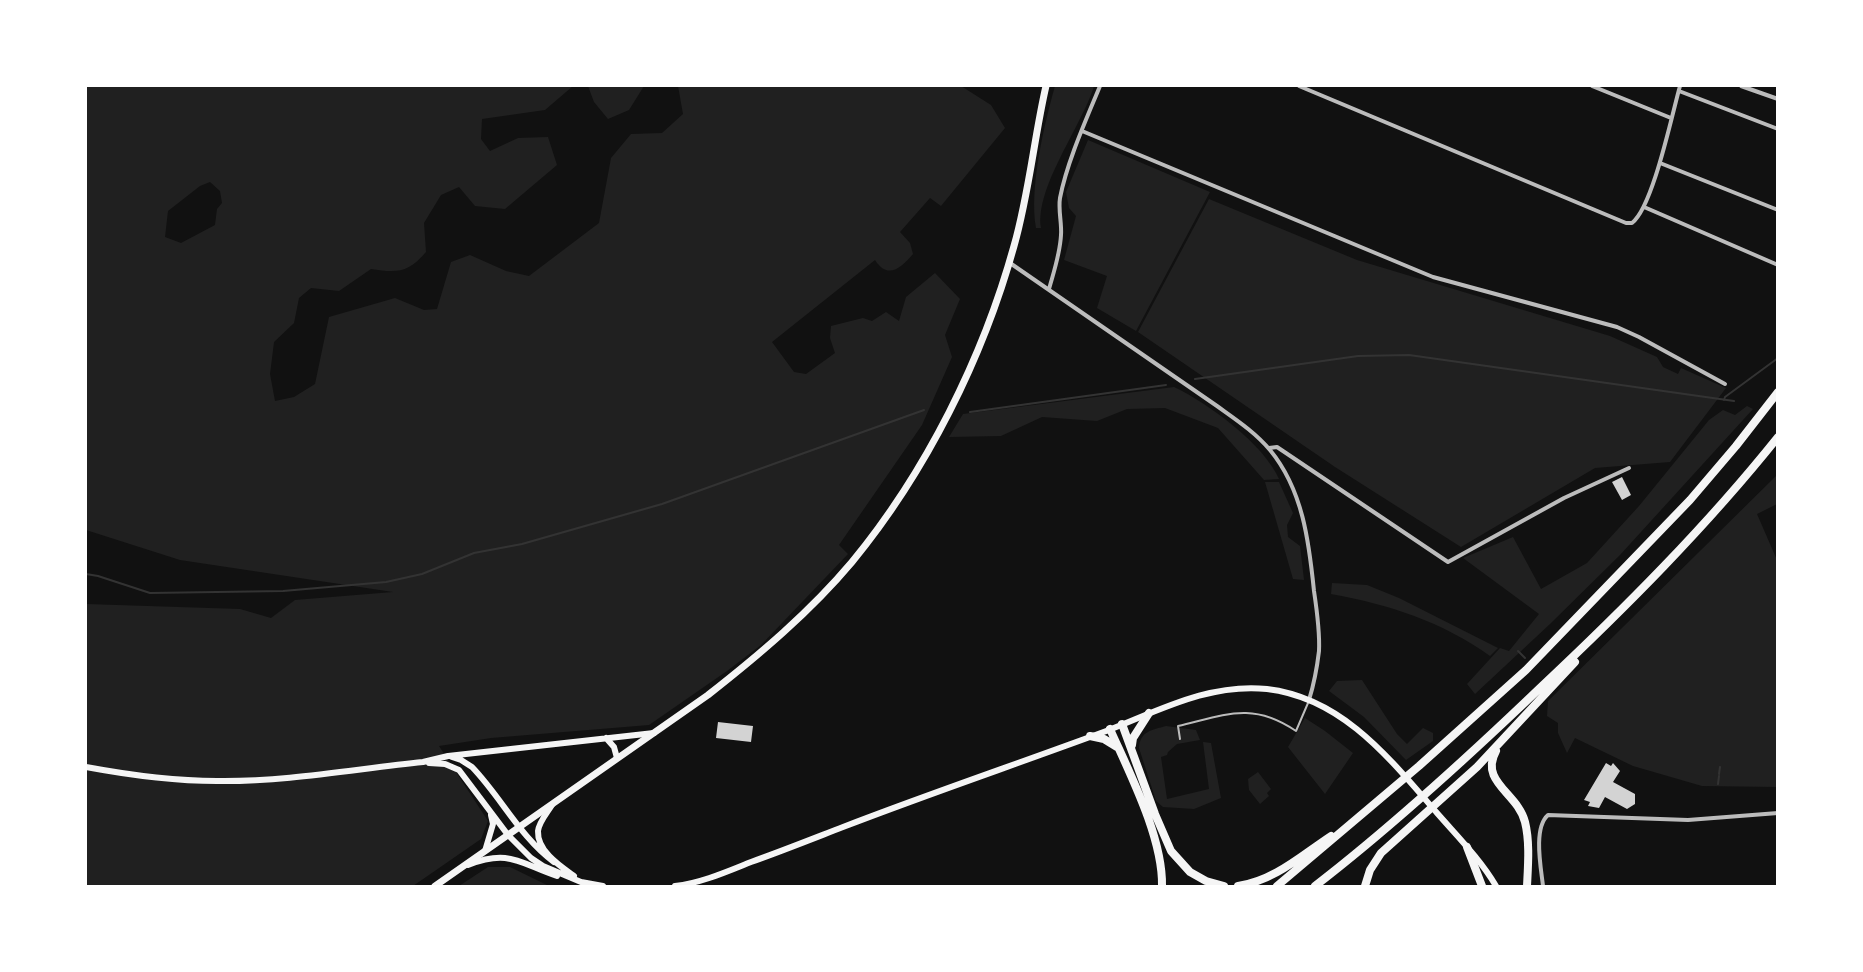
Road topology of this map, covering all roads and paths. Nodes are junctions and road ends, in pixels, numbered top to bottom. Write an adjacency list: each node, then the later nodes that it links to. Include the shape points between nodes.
1 (1046, 86): 15 (main road)
2 (1100, 86): 11 (street)
3 (1299, 86): 13 (street, via 1626,223 1637,219)
4 (1592, 86): 9 (street)
5 (1680, 86): 7 (street)
6 (1741, 86): 8 (street)
7 (1679, 91): 9 (street); 10 (street)
8 (1778, 99)
9 (1671, 118): 12 (street)
10 (1778, 129)
11 (1082, 131): 17 (street, via 1059,201 1061,235); 18 (street, via 1433,277 1617,327)
12 (1660, 163): 13 (street); 14 (street)
13 (1644, 207): 16 (street)
14 (1778, 210)
15 (1009, 262): 17 (street); 28 (main road, via 960,390 916,470 876,531 850,564 749,663)
16 (1778, 265)
17 (1048, 289): 21 (street, via 1217,405)
18 (1725, 384)
19 (1778, 392): 40 (highway, via 1690,500 1526,670)
20 (1778, 437): 23 (highway, via 1696,531)
21 (1269, 448): 22 (street, via 1276,447 1448,562 1564,498); 24 (street, via 1289,482 1308,540 1319,633 1317,667)
22 (1629, 468)
23 (1540, 695): 32 (highway); 57 (highway)
24 (1309, 700): 25 (main road, via 1246,688 1203,694); 31 (lane, via 1296,731 1273,717 1251,712 1178,726); 45 (main road, via 1342,718 1388,756)
25 (1149, 713): 26 (main road); 33 (highway)
26 (1122, 724): 27 (main road); 33 (highway)
27 (1110, 729): 29 (main road); 34 (highway)
28 (654, 732): 30 (main road); 36 (main road)
29 (1090, 736): 34 (highway); 52 (main road, via 717,876)
30 (606, 738): 35 (main road); 36 (main road)
31 (1180, 739)
32 (1501, 743): 58 (highway, via 1381,853); 61 (highway, via 1491,772 1518,804 1525,821)
33 (1131, 747): 54 (highway, via 1161,829 1176,858 1198,877)
34 (1118, 748): 53 (highway, via 1154,838)
35 (448, 756): 37 (main road); 43 (main road, via 472,767)
36 (617, 758): 39 (main road)
37 (423, 762): 38 (main road, via 285,778 218,781 150,777); 41 (main road, via 459,770)
38 (86, 767)
39 (553, 804): 43 (main road); 47 (main road, via 538,831 540,843)
40 (1376, 804): 55 (highway, via 1275,874); 56 (highway)
41 (490, 812): 44 (main road); 46 (main road, via 493,824)
42 (1778, 813): 62 (street, via 1688,820 1548,815 1540,838)
43 (519, 827): 44 (main road); 47 (main road)
44 (508, 835): 46 (main road); 49 (main road, via 543,866)
45 (1467, 847): 59 (highway); 60 (main road)
46 (484, 851): 48 (main road)
47 (554, 862): 49 (main road)
48 (462, 868): 49 (main road, via 485,858 511,857); 50 (main road)
49 (581, 882): 51 (main road)
50 (435, 886)
51 (603, 886)
52 (675, 886)
53 (1162, 886)
54 (1224, 886)
55 (1238, 886)
56 (1277, 886)
57 (1315, 886)
58 (1365, 886)
59 (1482, 886)
60 (1496, 886)
61 (1527, 886)
62 (1544, 886)

